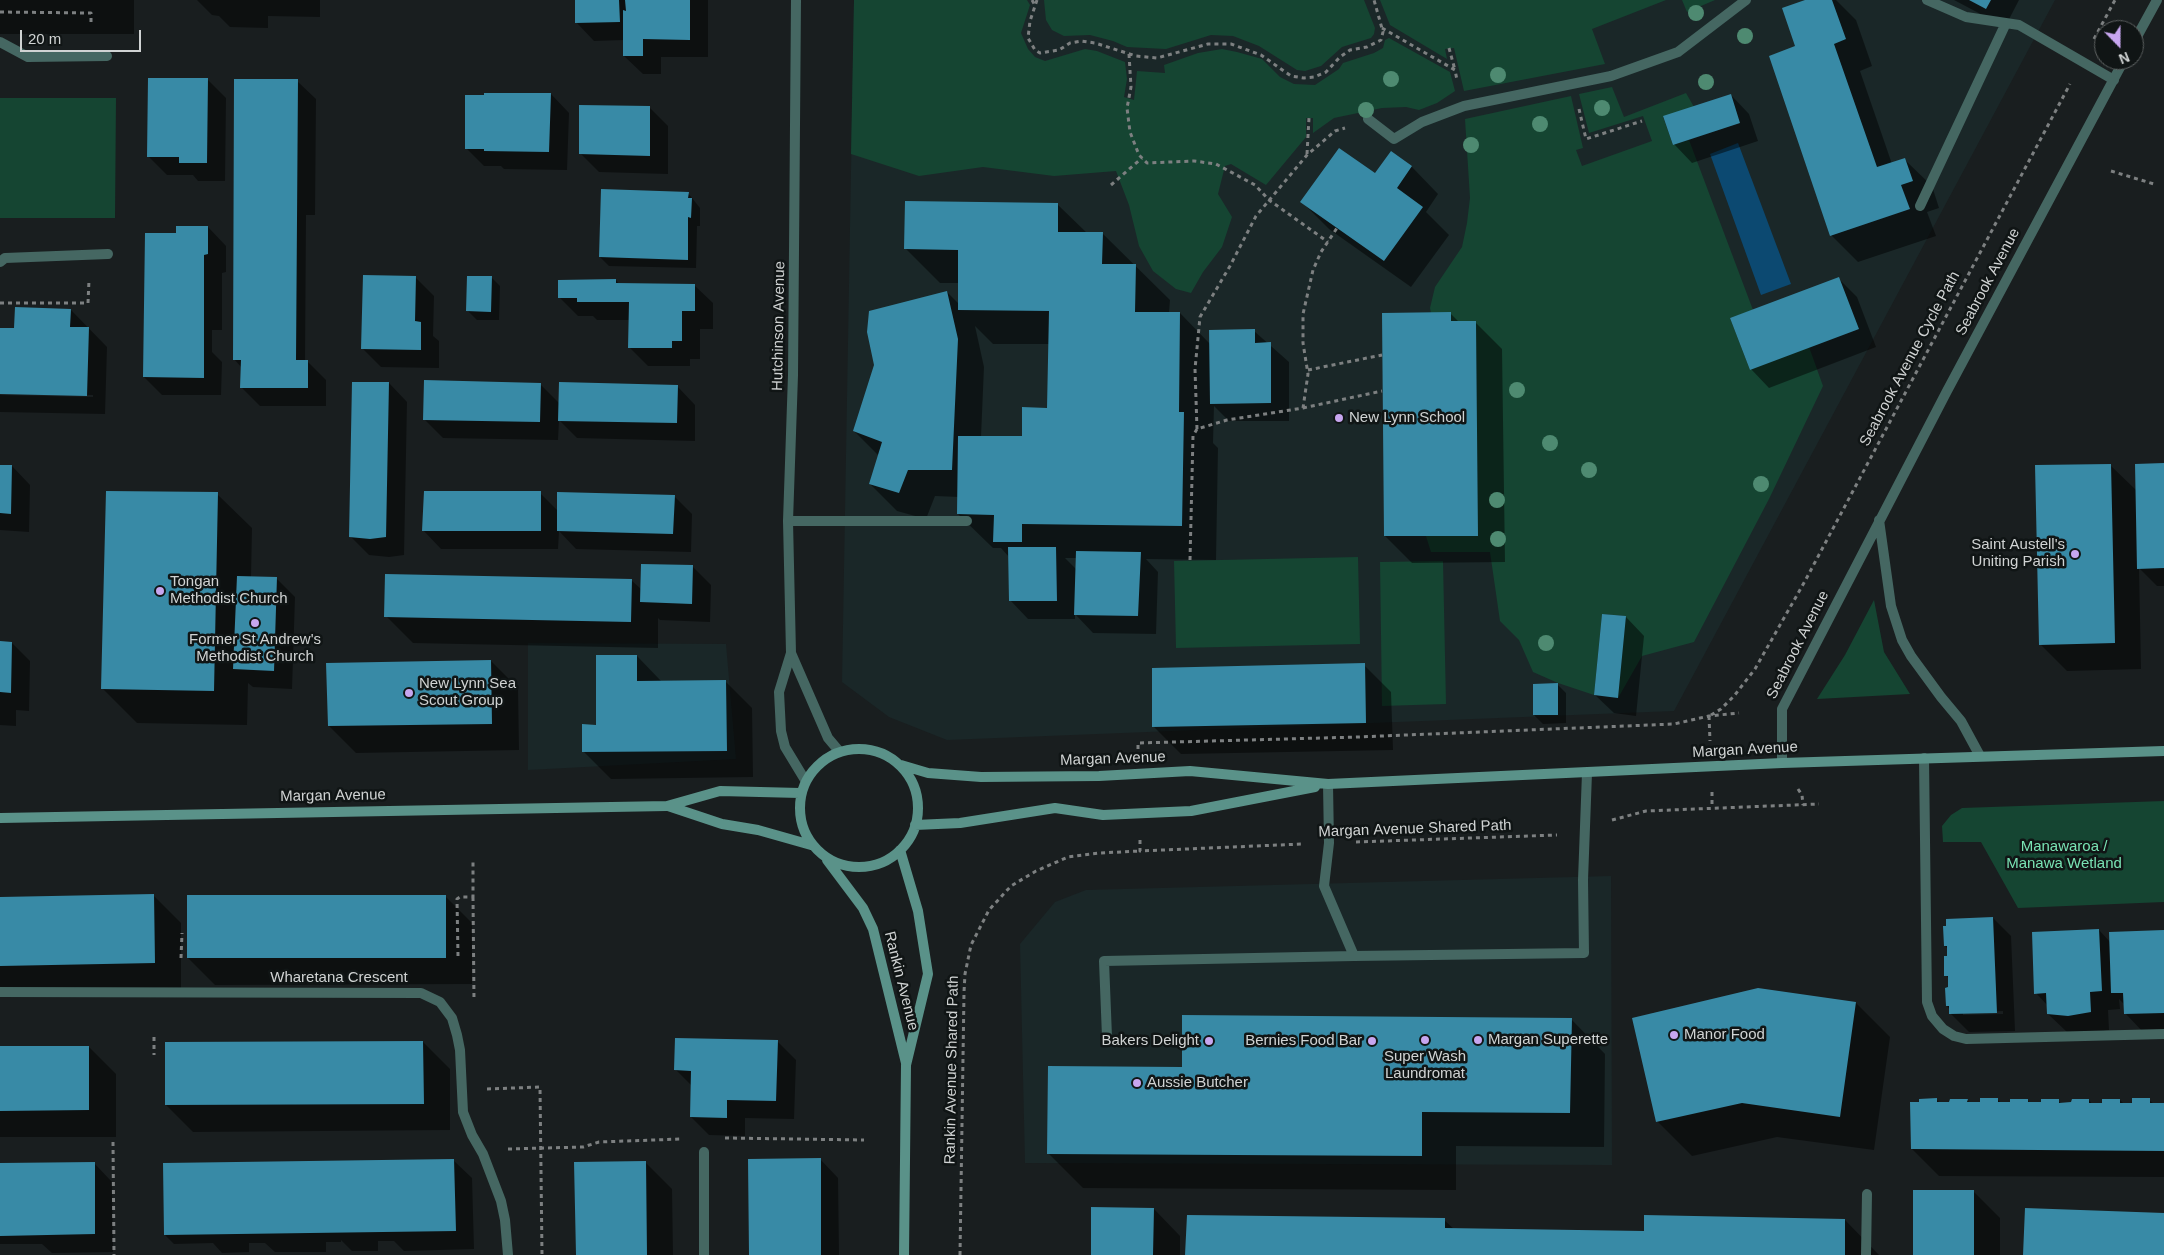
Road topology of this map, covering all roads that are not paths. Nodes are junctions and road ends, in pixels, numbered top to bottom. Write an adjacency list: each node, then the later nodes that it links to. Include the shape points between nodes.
1 (796, 0): 17 (street, Hutchinson Avenue, via 794,375)
2 (1746, 0): 11 (street, via 1678,52 1611,76 1464,106 1422,122 1394,139)
3 (1927, 0): 5 (street, via 1966,17)
4 (2157, 0): 6 (street)
5 (2006, 23): 10 (street, via 2019,25); 12 (street)
6 (2144, 24)
7 (0, 42): 8 (street, via 28,57)
8 (107, 56)
9 (2119, 70): 10 (street, Seabrook Avenue)
10 (2114, 80): 15 (street, Seabrook Avenue)
11 (1368, 119)
12 (1920, 206)
13 (108, 254): 14 (street, via 5,258)
14 (0, 262)
15 (1879, 520): 21 (street, via 1891,606 1902,640 1961,721); 23 (street, Seabrook Avenue, via 1782,709)
16 (966, 521): 17 (street)
17 (788, 522): 18 (street, Hutchinson Avenue)
18 (791, 653): 19 (street, Hutchinson Avenue, via 828,738); 26 (street, Hutchinson Avenue, via 779,692 781,731 784,747)
19 (839, 751): 24 (main road, via 866,748 878,751); 26 (main road, via 819,762)
20 (2164, 751): 21 (main road, Margan Avenue)
21 (1980, 756): 22 (main road, Margan Avenue)
22 (1924, 758): 23 (main road, Margan Avenue); 37 (street, via 1927,1002 1932,1016 1943,1030 1966,1039)
23 (1782, 763): 25 (main road, Margan Avenue)
24 (901, 765): 27 (main road, Margan Avenue, via 928,773 981,777 1190,771); 31 (main road, via 913,783 918,804)
25 (1587, 773): 27 (main road, Margan Avenue); 35 (street, via 1584,954)
26 (805, 780): 28 (main road)
27 (1328, 784): 31 (main road, Margan Avenue, via 1191,811 1103,815 1055,808 960,823); 35 (street, via 1329,843 1324,886)
28 (800, 793): 29 (main road, Margan Avenue, via 720,791); 32 (main road, via 800,820)
29 (667, 806): 30 (main road, Margan Avenue); 32 (main road, Margan Avenue, via 722,824)
30 (0, 818)
31 (916, 825): 33 (main road)
32 (811, 845): 34 (main road)
33 (900, 850): 34 (main road, via 884,861 864,867 844,866); 39 (main road, Rankin Avenue, via 918,911 928,974)
34 (825, 858): 39 (main road, Rankin Avenue, via 863,908 873,929)
35 (1354, 956): 38 (street, via 1104,961)
36 (0, 992): 42 (street, Wharetana Crescent, via 421,993 440,1002 452,1018 457,1035 463,1112 501,1201)
37 (2164, 1034)
38 (1107, 1037)
39 (906, 1065): 44 (main road, Rankin Avenue)
40 (704, 1152): 43 (street)
41 (1867, 1194): 45 (street)
42 (508, 1255)
43 (704, 1255)
44 (904, 1255)
45 (1866, 1255)

